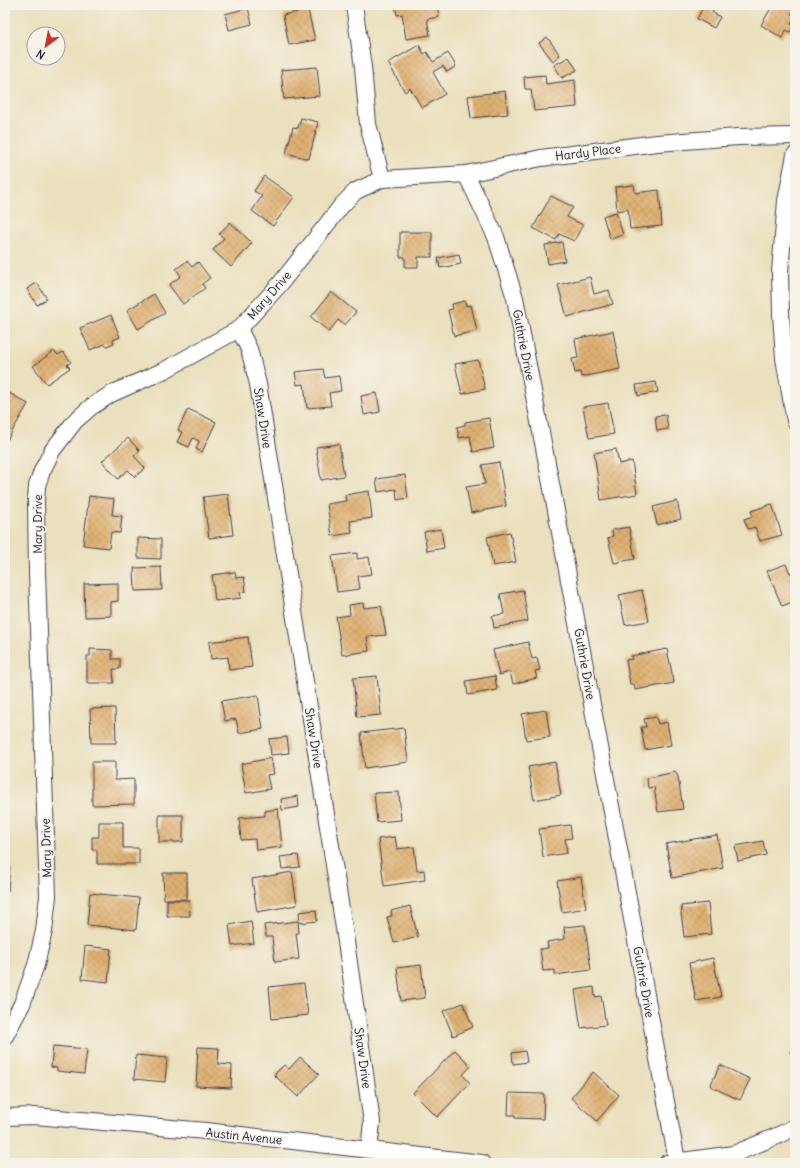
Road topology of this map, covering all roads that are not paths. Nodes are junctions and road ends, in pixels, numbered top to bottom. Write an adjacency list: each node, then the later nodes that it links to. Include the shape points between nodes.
1 (354, 5): 5 (street, via 368,124)
2 (795, 136): 4 (street, Hardy Place, via 738,136 657,143 541,158)
3 (795, 155): 7 (street, via 786,201 780,272 784,358)
4 (466, 174): 5 (street, Hardy Place); 13 (street, Guthrie Drive, via 496,237 515,298 554,497)
5 (382, 179): 6 (street, Mary Drive, via 356,191 342,205 280,284)
6 (239, 329): 8 (street, Mary Drive, via 165,370 111,394 92,407 75,422 52,451 37,486 37,572 48,896 44,932 36,964 22,1004); 11 (street, Shaw Drive, via 249,349 258,384 371,1114)
7 (795, 421)
8 (5, 1036)
9 (5, 1117): 11 (street, Austin Avenue, via 35,1116 206,1131)
10 (795, 1127): 12 (street)
11 (369, 1150): 14 (street, Austin Avenue)
12 (731, 1158): 13 (street)
13 (671, 1162)
14 (482, 1163)

